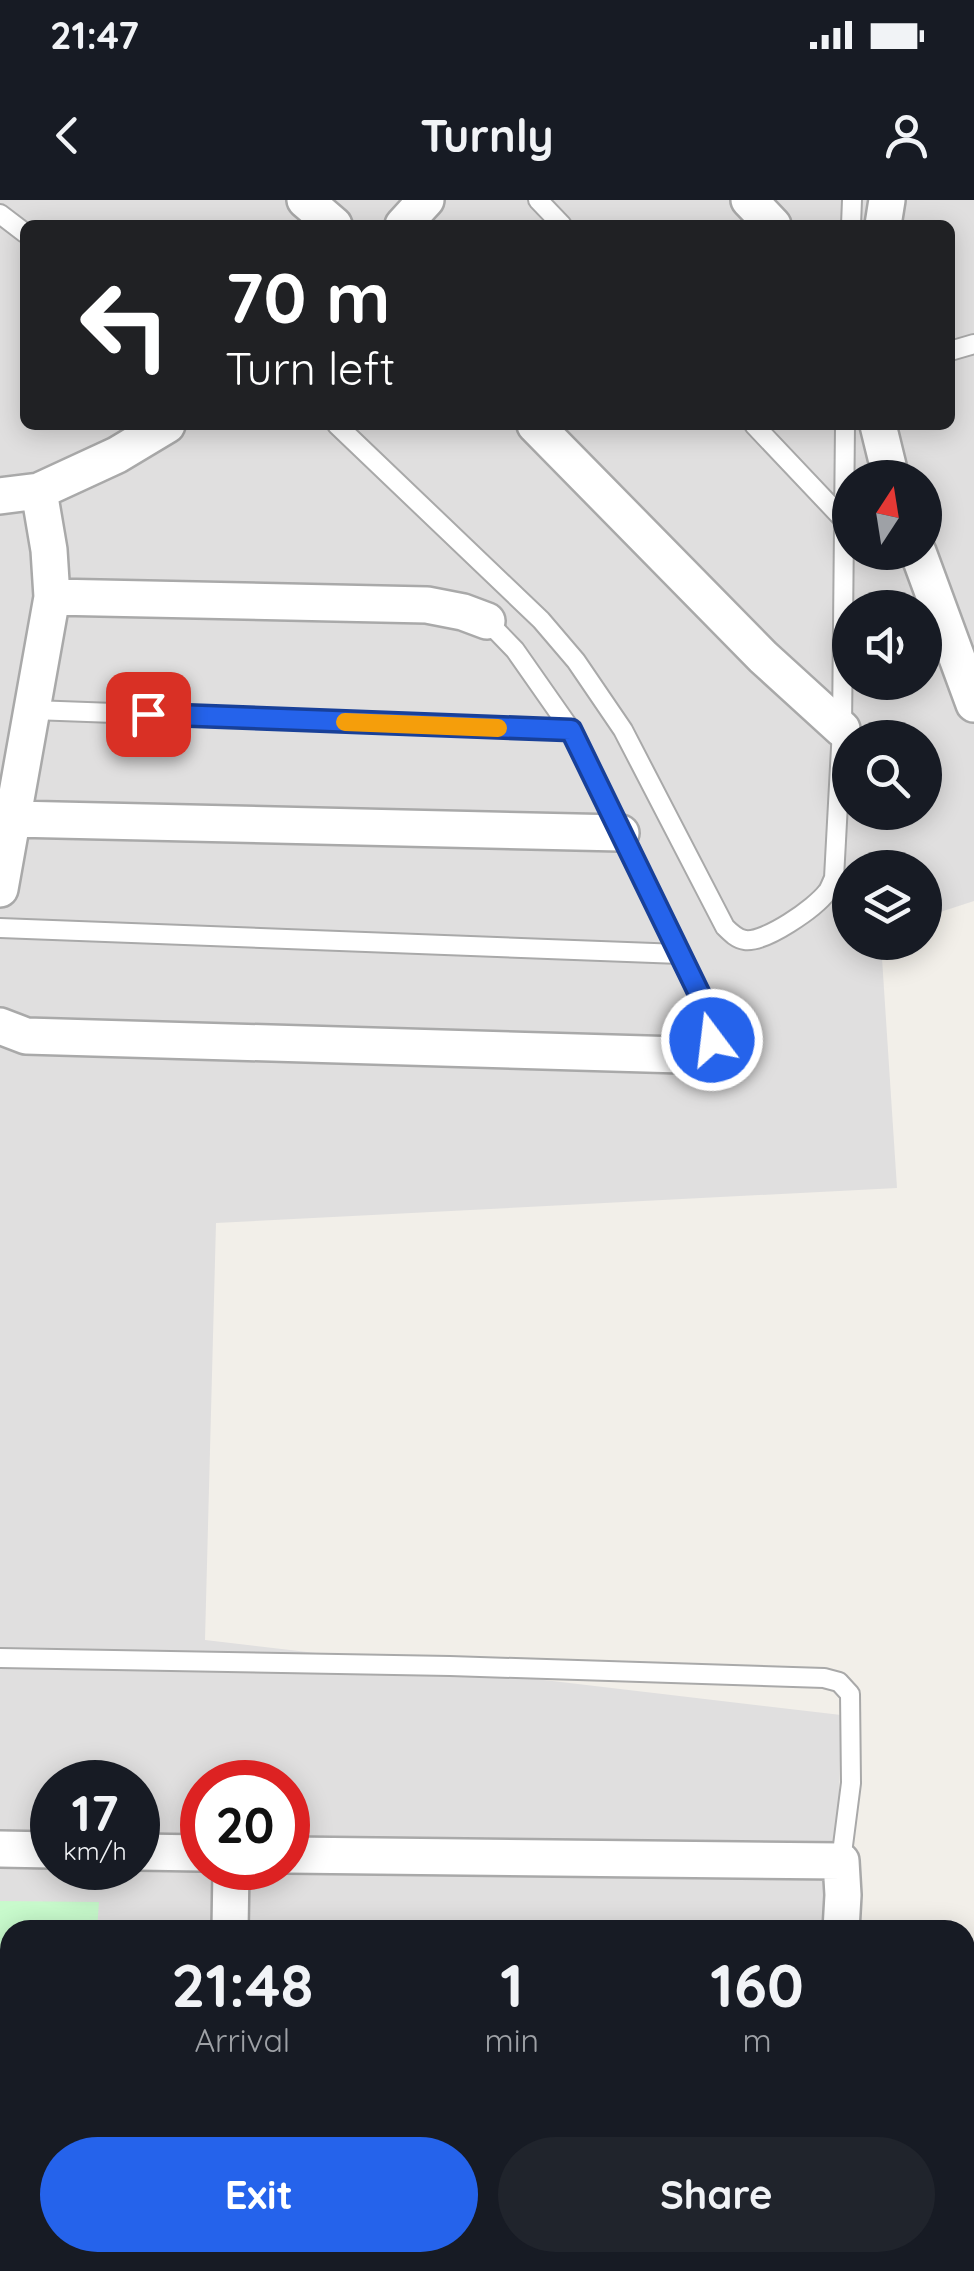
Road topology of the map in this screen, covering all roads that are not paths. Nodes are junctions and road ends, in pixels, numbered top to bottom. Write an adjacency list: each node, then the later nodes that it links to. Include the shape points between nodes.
1 (305, 200): 6 (street)
2 (426, 200): 7 (street)
3 (538, 200): 8 (lane)
4 (749, 200): 9 (street)
5 (0, 214): 10 (lane)
6 (328, 220)
7 (408, 220)
8 (557, 220)
9 (768, 220)
10 (20, 229)
11 (159, 430): 19 (street)
12 (342, 430): 32 (lane, via 576,661 624,730 712,904 735,936 763,938 828,892)
13 (540, 430): 28 (street)
14 (759, 430): 21 (lane)
15 (845, 430): 17 (lane)
16 (879, 430): 18 (street)
17 (845, 460)
18 (887, 460)
19 (40, 490): 20 (street); 24 (street)
20 (0, 496)
21 (832, 506)
22 (844, 570): 29 (lane)
23 (925, 570): 26 (street)
24 (52, 596): 25 (street, via 427,605); 27 (street)
25 (486, 621): 30 (lane)
26 (974, 704)
27 (32, 710): 30 (lane); 31 (street)
28 (832, 720)
29 (842, 720)
30 (571, 730): 33 (lane)
31 (13, 819): 33 (street); 34 (street)
32 (837, 830)
33 (621, 833): 36 (lane)
34 (0, 889)
35 (0, 928): 36 (lane)
36 (680, 954): 38 (lane, via 712,1020 712,1040 703,1052)
37 (0, 1026): 38 (street, via 26,1036)
38 (681, 1054)
39 (0, 1658): 43 (lane, via 824,1678 850,1694 851,1783)
40 (0, 1849): 41 (street)
41 (30, 1850)
42 (310, 1855): 43 (street)
43 (841, 1862): 46 (street)
44 (231, 1890): 45 (street)
45 (230, 1920)
46 (842, 1920)

